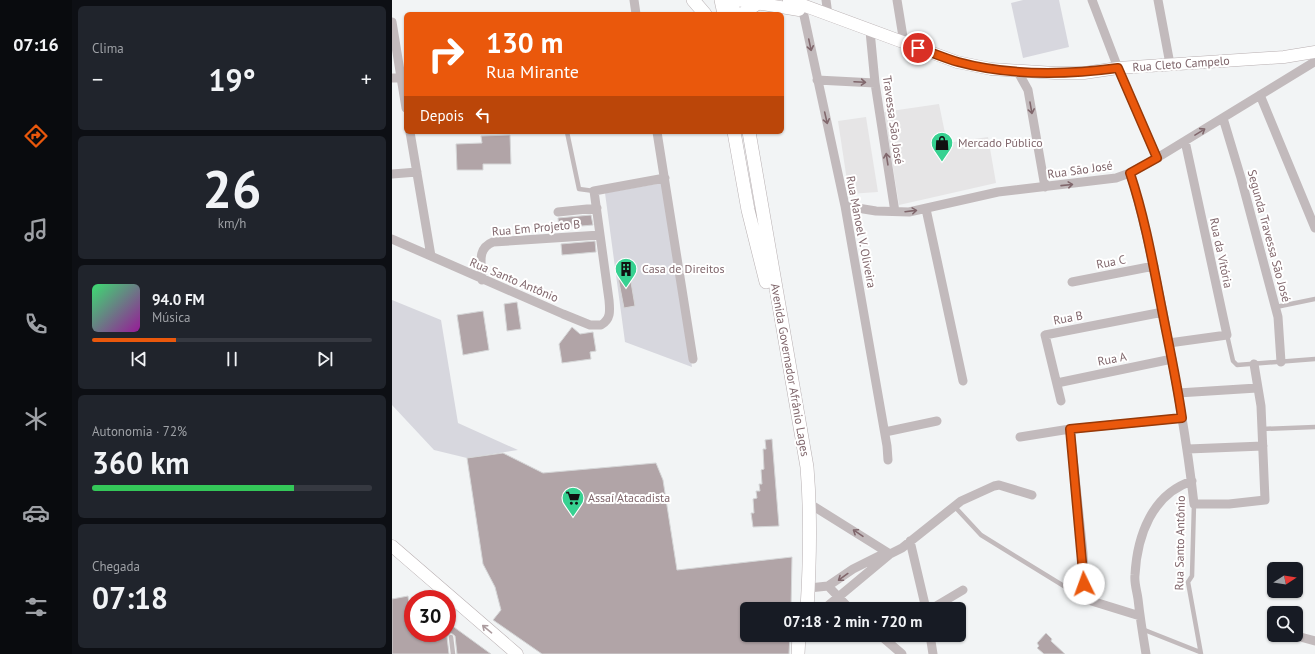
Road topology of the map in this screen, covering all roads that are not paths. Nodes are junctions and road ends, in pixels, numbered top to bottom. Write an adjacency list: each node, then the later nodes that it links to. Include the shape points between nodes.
1 (634, 0): 14 (street)
2 (693, 0): 11 (main road)
3 (732, 0): 16 (main road)
4 (737, 0): 10 (main road, Rua Cleto Campelo)
5 (789, 0): 13 (main road, Rua Cleto Campelo)
6 (826, 0): 18 (street)
7 (897, 0): 21 (street)
8 (1092, 0): 24 (street)
9 (1158, 0): 23 (street)
10 (758, 3): 12 (main road, Rua Cleto Campelo); 17 (main road)
11 (711, 6): 15 (main road)
12 (803, 11): 13 (main road, Rua Cleto Campelo); 27 (street, Rua Manoel V. Oliveira, one-way to 27)
13 (816, 11): 18 (main road, Rua Cleto Campelo)
14 (636, 12)
15 (721, 12)
16 (734, 12)
17 (745, 12)
18 (828, 15): 20 (main road, Rua Cleto Campelo)
19 (392, 22): 26 (street)
20 (870, 31): 21 (main road, Rua Cleto Campelo); 28 (street, Travessa São José)
21 (904, 43): 25 (main road, Rua Cleto Campelo, via 957,62)
22 (1314, 58): 23 (main road, Rua Cleto Campelo, via 1284,57); 29 (street, Rua São José)
23 (1170, 64): 24 (main road, Rua Cleto Campelo)
24 (1118, 68): 25 (main road, Rua Cleto Campelo, via 1084,73); 40 (street)
25 (1018, 72): 45 (street, one-way to 45, via 1028,90)
26 (400, 78): 30 (street)
27 (817, 80): 28 (street, one-way to 28); 47 (street, Rua Manoel V. Oliveira, one-way to 47)
28 (875, 83): 51 (street, Travessa São José, one-way to 28)
29 (1260, 95): 31 (street, Rua São José); 52 (street)
30 (404, 98)
31 (1223, 118): 39 (street, Rua São José, one-way to 31); 61 (street, Segunda Travessa São José)
32 (410, 134): 41 (street)
33 (567, 134): 46 (lane, via 579,189)
34 (657, 134): 44 (street)
35 (734, 134): 59 (main road, via 748,210)
36 (742, 134): 59 (main road, Avenida Governador Afrânio Lages)
37 (749, 134): 59 (main road, Avenida Governador Afrânio Lages)
38 (757, 134): 59 (main road, via 775,251)
39 (1185, 141): 40 (street, Rua São José); 63 (street, Rua da Vitória)
40 (1157, 158): 42 (street, Rua São José)
41 (417, 172): 43 (street); 55 (street)
42 (1130, 173): 45 (street, Rua São José, one-way to 42, via 1116,178); 56 (street, Rua Santo Antônio)
43 (392, 174)
44 (665, 178): 46 (street); 65 (street)
45 (1045, 187): 49 (street, Rua São José, via 998,192)
46 (594, 191): 48 (street)
47 (845, 206): 51 (street, Rua São José); 80 (street, Rua Manoel V. Oliveira)
48 (596, 208): 50 (street); 53 (street)
49 (926, 209): 51 (street, Rua São José, one-way to 49); 70 (street)
50 (558, 212)
51 (895, 212)
52 (1315, 228)
53 (600, 235): 57 (street, Rua Em Projeto B, via 493,242 486,245 481,254); 57 (street, Rua Santo Antônio, via 610,300 608,319 601,325 596,326)
54 (392, 239): 55 (street, Rua Santo Antônio)
55 (431, 256): 57 (street, Rua Santo Antônio)
56 (1154, 266): 58 (street, Rua C); 62 (street, Rua Santo Antônio)
57 (482, 280)
58 (1072, 282)
59 (771, 283): 87 (main road, Avenida Governador Afrânio Lages, via 801,429); 98 (main road, Avenida Governador Afrânio Lages, via 800,468 803,509)
60 (1315, 299): 61 (lane)
61 (1276, 307): 68 (street, Segunda Travessa São José)
62 (1162, 312): 64 (street, Rua Santo Antônio); 71 (street, Rua B, via 1045,335)
63 (1227, 335): 64 (street); 69 (lane, Rua da Vitória, via 1234,364)
64 (1169, 343): 66 (street, Rua Santo Antônio)
65 (693, 359)
66 (1172, 359): 71 (street, Rua A); 73 (street, Rua Santo Antônio)
67 (1315, 359): 68 (lane)
68 (1281, 362): 69 (lane)
69 (1254, 364): 72 (street)
70 (963, 381)
71 (1057, 383): 74 (street, Rua B)
72 (1257, 388): 73 (street); 79 (street)
73 (1178, 392): 75 (street, Rua Santo Antônio)
74 (1061, 402)
75 (1182, 418): 78 (street); 83 (street, Rua Santo Antônio)
76 (937, 421): 80 (street)
77 (1315, 427): 79 (lane)
78 (1070, 429): 81 (street); 97 (street)
79 (1262, 429): 82 (street)
80 (885, 432): 84 (street, Rua Manoel V. Oliveira)
81 (1020, 437)
82 (1263, 446): 83 (street); 88 (street, via 1265,500)
83 (1188, 449): 85 (street, Rua Santo Antônio)
84 (888, 460)
85 (1192, 481): 88 (street, Rua Santo Antônio); 104 (street, via 1172,490 1161,500 1151,515 1144,533 1135,576)
86 (1032, 496): 89 (street, via 994,486 961,501)
87 (810, 504): 92 (street, one-way to 87); 94 (main road, Avenida Governador Afrânio Lages)
88 (1194, 504): 113 (lane, Rua Santo Antônio, via 1192,576 1188,582)
89 (955, 507): 90 (street); 97 (lane, via 981,535)
90 (910, 541): 92 (street); 102 (street)
91 (392, 546): 115 (main road, one-way to 91)
92 (890, 554): 93 (street, one-way to 93, via 879,556 853,569); 96 (street)
93 (828, 586): 94 (street); 96 (street)
94 (808, 588): 99 (main road, Avenida Governador Afrânio Lages)
95 (963, 590): 103 (street)
96 (838, 598): 100 (street); 101 (street)
97 (1085, 599): 104 (street)
98 (800, 602)
99 (807, 602)
100 (833, 602)
101 (842, 602)
102 (924, 602)
103 (943, 602)
104 (1140, 616): 105 (street)
105 (1142, 629): 113 (lane); 120 (street)
106 (1303, 638): 107 (street)
107 (1315, 641)
108 (451, 642): 114 (lane)
109 (799, 642): 116 (main road)
110 (806, 642): 117 (main road)
111 (888, 642): 118 (street)
112 (931, 642): 119 (street)
113 (1200, 653)
114 (452, 654)
115 (517, 654)
116 (798, 654)
117 (805, 654)
118 (902, 654)
119 (933, 654)
120 (1146, 654)

